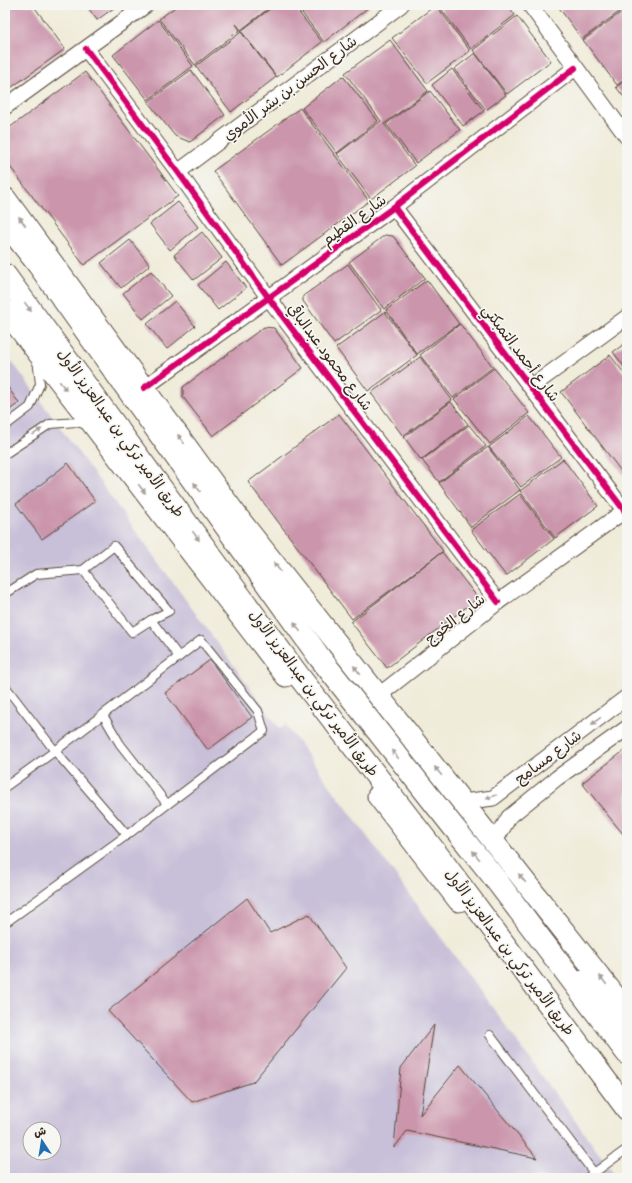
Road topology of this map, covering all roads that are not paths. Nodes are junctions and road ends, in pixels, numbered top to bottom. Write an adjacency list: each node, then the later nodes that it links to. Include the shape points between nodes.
1 (146, 5): 4 (street)
2 (401, 5): 8 (street, شارع الحسن بن بشر الأموي)
3 (530, 5): 5 (street)
4 (86, 50): 6 (street); 8 (street, شارع محمود عبدالباقي)
5 (575, 68): 7 (street); 10 (street, شارع القطيم)
6 (5, 106)
7 (627, 137)
8 (178, 172): 13 (street, شارع محمود عبدالباقي)
9 (5, 198): 18 (main road, one-way to 9)
10 (394, 207): 13 (street, شارع القطيم); 17 (street, شارع أحمد التمبكتي)
11 (5, 222): 24 (main road, طريق الأمير تركي بن عبدالعزيز الأول, one-way to 11, via 38,264)
12 (5, 275): 49 (main road, طريق الأمير تركي بن عبدالعزيز الأول, one-way to 49, via 298,675 440,858)
13 (268, 297): 18 (street, شارع القطيم); 27 (street, شارع محمود عبدالباقي)
14 (5, 310): 16 (main road)
15 (627, 317): 17 (street)
16 (36, 350): 19 (lane, via 40,384 30,407); 20 (main road, one-way to 20)
17 (531, 387): 22 (street, شارع أحمد التمبكتي)
18 (144, 388): 23 (main road, one-way to 18)
19 (5, 426)
20 (95, 428): 21 (lane, one-way to 20, via 50,424 77,422); 50 (main road, one-way to 50)
21 (6, 452)
22 (626, 511): 27 (street, شارع الخوج)
23 (240, 520): 24 (main road); 31 (main road, one-way to 23)
24 (247, 556): 43 (main road, طريق الأمير تركي بن عبدالعزيز الأول, one-way to 24, via 320,658)
25 (83, 570): 26 (lane, via 36,574); 28 (lane, via 132,632); 28 (lane, via 114,546 169,612)
26 (5, 594)
27 (498, 602): 31 (street, شارع الخوج)
28 (151, 620): 29 (lane)
29 (179, 657): 33 (lane); 40 (lane, via 201,640 258,711 264,731)
30 (5, 686): 35 (lane)
31 (378, 696): 39 (main road, one-way to 31)
32 (627, 697): 36 (street, شارع مسامح, one-way to 36)
33 (103, 716): 35 (lane); 40 (lane, via 120,744)
34 (626, 730): 37 (street, شارع مسامح)
35 (56, 751): 38 (lane); 41 (lane)
36 (541, 762): 37 (street, via 535,778 539,782 547,783); 39 (street, شارع مسامح, one-way to 39, via 493,798)
37 (557, 778): 42 (street, شارع مسامح, via 509,817)
38 (5, 787)
39 (463, 802): 42 (main road)
40 (167, 804): 41 (lane)
41 (127, 835): 44 (lane)
42 (494, 843): 45 (main road, one-way to 42)
43 (493, 876): 46 (street); 48 (main road, طريق الأمير تركي بن عبدالعزيز الأول)
44 (5, 923)
45 (627, 1011)
46 (627, 1030)
47 (490, 1035): 52 (lane)
48 (627, 1054)
49 (627, 1109)
50 (627, 1120)
51 (627, 1149): 52 (lane)
52 (591, 1176)

